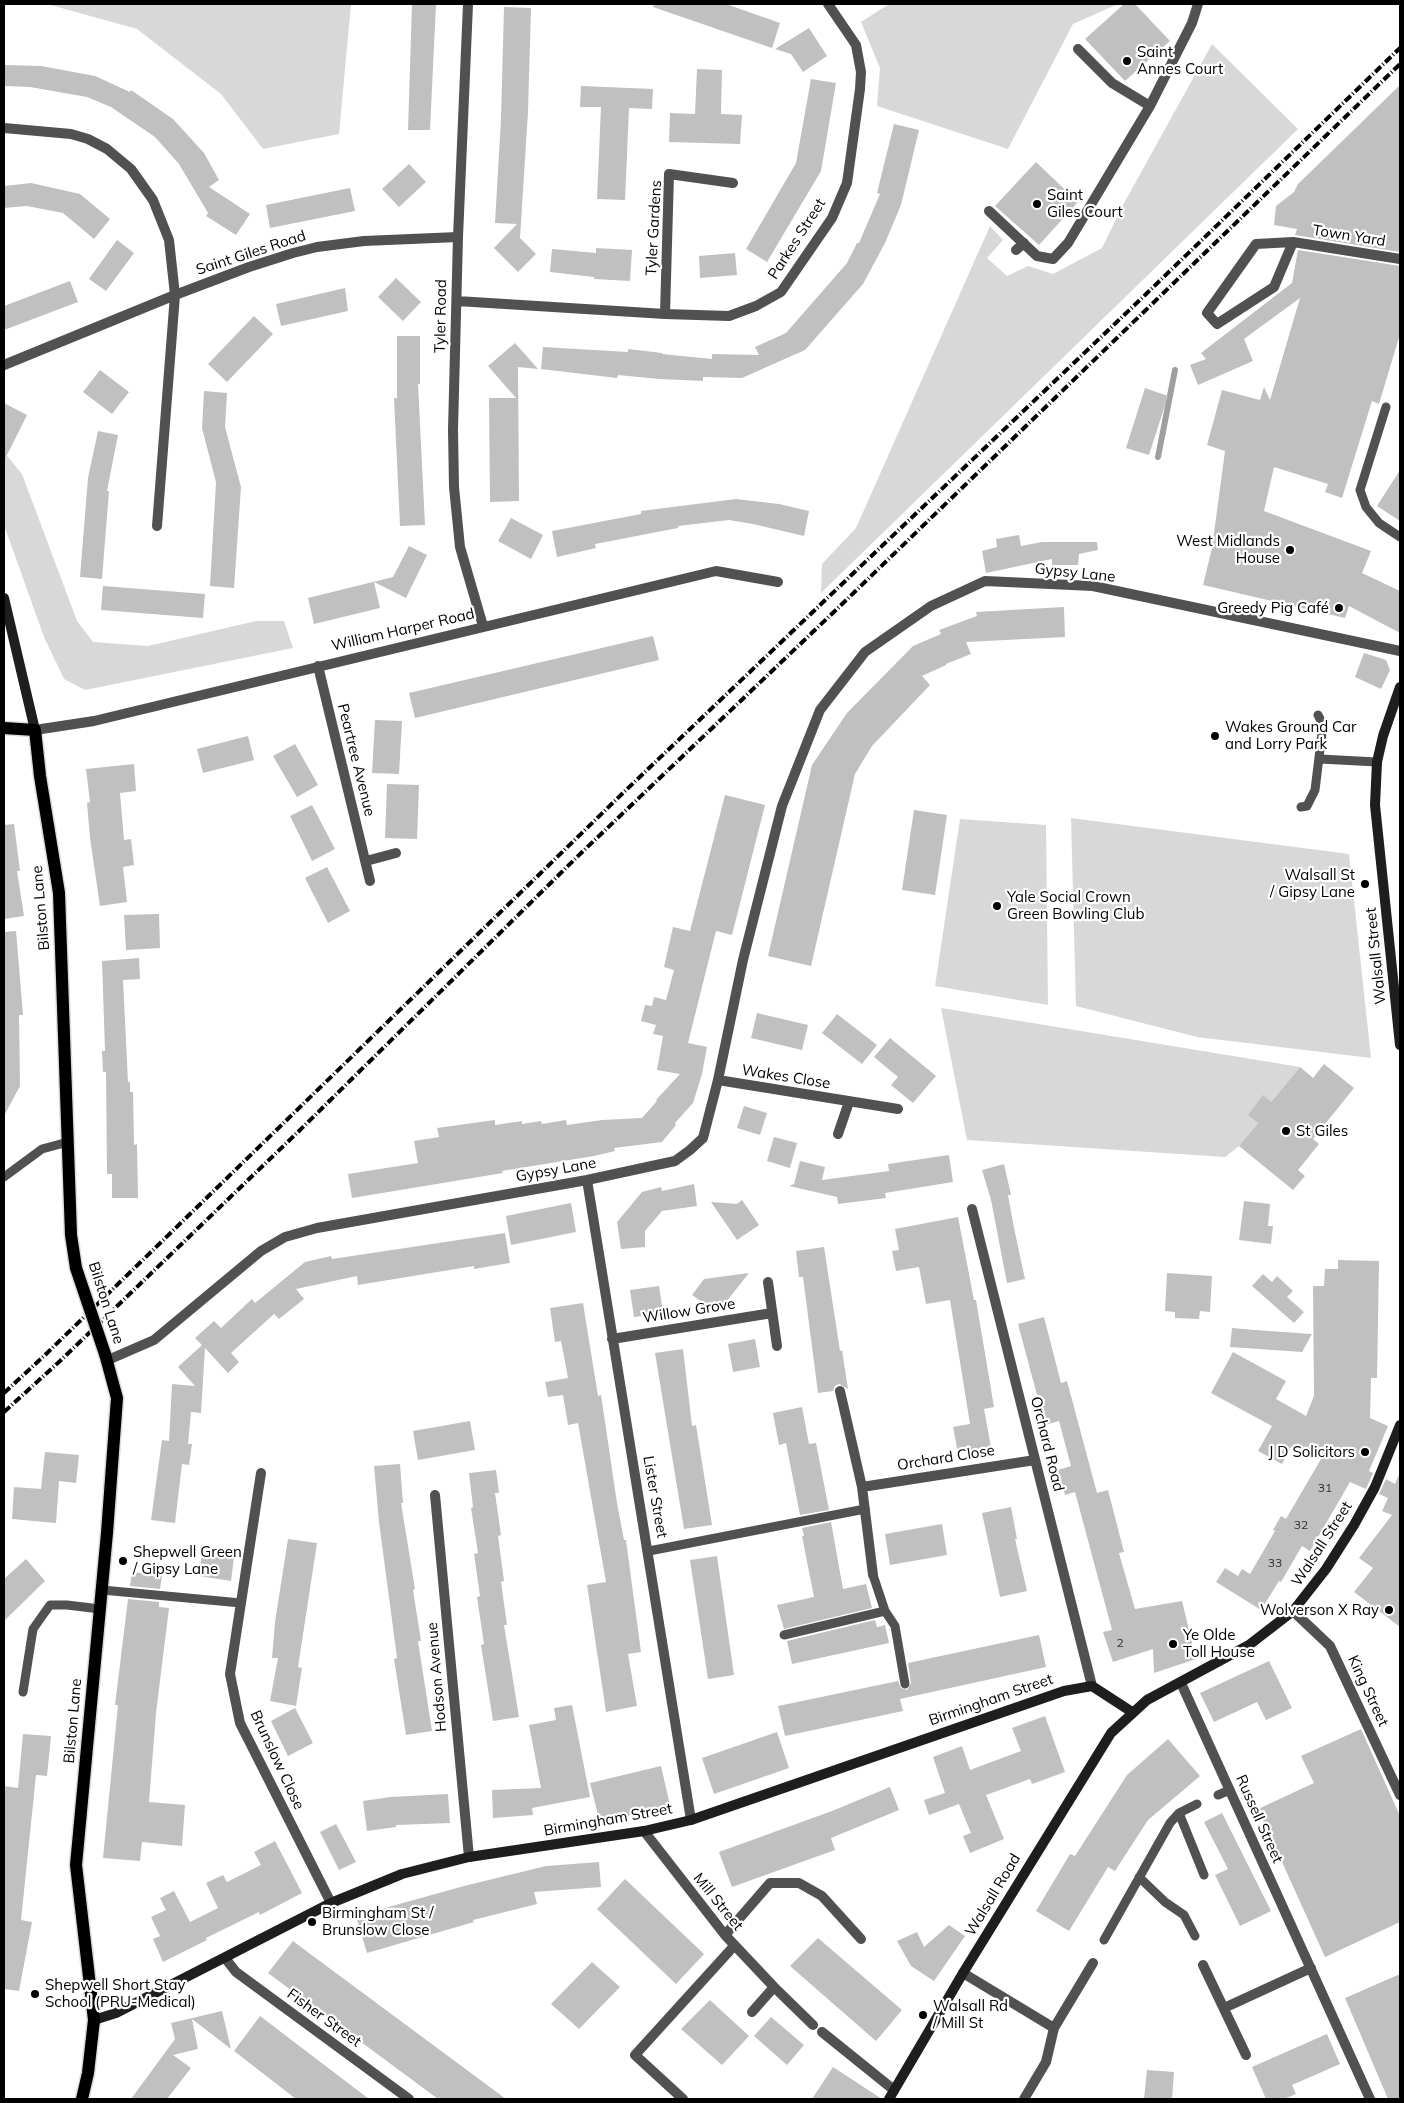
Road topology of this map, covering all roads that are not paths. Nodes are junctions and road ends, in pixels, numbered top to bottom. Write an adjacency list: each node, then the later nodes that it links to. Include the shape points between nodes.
1 (468, 4): 9 (street, Tyler Road)
2 (828, 4): 14 (street, Parkes Street, via 856,45 861,72 847,183 832,218 781,292 729,316)
3 (1198, 4): 5 (street, via 1192,23)
4 (1078, 49): 5 (street, via 1112,84)
5 (1150, 106): 8 (street, via 1068,243 1053,259 1037,256 1020,247)
6 (4, 128): 12 (street, via 71,134 88,139 107,149 131,169 153,200 169,240)
7 (733, 183): 14 (street, Tyler Gardens, via 669,174)
8 (989, 211)
9 (458, 237): 12 (street, Saint Giles Road, via 364,241 317,247 249,267); 13 (street, Tyler Road)
10 (1293, 242): 10 (street, Town Yard, via 1274,287 1217,324 1207,313 1256,244); 11 (street, Town Yard)
11 (1400, 259)
12 (175, 295): 15 (street, Saint Giles Road); 17 (street)
13 (457, 300): 14 (street, Parkes Street); 21 (street, Tyler Road, via 454,487 460,547)
14 (665, 314)
15 (4, 365)
16 (1386, 407): 18 (lane, via 1360,490 1366,507 1379,523)
17 (157, 526)
18 (1400, 537)
19 (778, 582): 21 (street, William Harper Road, via 716,571)
20 (4, 598): 27 (main road, Bilston Lane)
21 (483, 626): 23 (street, William Harper Road)
22 (1400, 651): 35 (street, Gypsy Lane, via 1092,586 985,581 931,606 864,652 820,710 782,806 743,960)
23 (318, 666): 27 (street, William Harper Road, via 94,720); 32 (street, Peartree Avenue)
24 (1400, 688): 29 (main road, Walsall Street)
25 (1318, 715): 28 (lane, via 1323,725)
26 (4, 728): 27 (main road)
27 (34, 730): 39 (main road, Bilston Lane, via 59,893)
28 (1320, 759): 29 (lane); 30 (lane, via 1315,790 1307,806)
29 (1377, 762): 34 (main road, Walsall Street, via 1375,805)
30 (1301, 807)
31 (396, 853): 32 (street)
32 (366, 861): 33 (street, Peartree Avenue)
33 (370, 881)
34 (1400, 1045)
35 (718, 1080): 36 (street, Wakes Close); 41 (street, Gypsy Lane, via 703,1138 675,1161)
36 (850, 1102): 37 (street, Wakes Close); 38 (street)
37 (898, 1109)
38 (838, 1134)
39 (68, 1142): 40 (lane, via 42,1149); 47 (main road, Bilston Lane, bridge, via 71,1236 76,1268)
40 (4, 1177)
41 (587, 1180): 45 (street, Lister Street); 47 (street, Gypsy Lane, via 317,1228 285,1238 261,1251 154,1340)
42 (972, 1209): 50 (street, Orchard Road)
43 (768, 1282): 44 (street)
44 (772, 1313): 45 (street, Willow Grove); 46 (street)
45 (612, 1339): 55 (street, Lister Street)
46 (777, 1346)
47 (106, 1357): 57 (main road, Bilston Lane, via 117,1398)
48 (840, 1391): 52 (street)
49 (1400, 1425): 61 (main road, Walsall Street, via 1375,1486 1354,1525 1326,1569)
50 (1035, 1460): 52 (street, Orchard Close); 65 (street, Orchard Road)
51 (261, 1473): 58 (street, Brunslow Close)
52 (862, 1487): 54 (street)
53 (435, 1495): 75 (street, Hodson Avenue)
54 (865, 1509): 55 (lane); 56 (street)
55 (649, 1550): 73 (street, Lister Street)
56 (873, 1575): 60 (lane)
57 (102, 1590): 58 (lane); 59 (main road, Bilston Lane)
58 (241, 1603): 78 (street, Brunslow Close, via 230,1674 240,1723)
59 (100, 1609): 66 (lane, via 50,1605 33,1629); 92 (main road, Bilston Lane, via 76,1865)
60 (885, 1611): 62 (lane); 64 (lane, via 895,1626)
61 (1293, 1611): 63 (main road, Walsall Street, via 1249,1645); 70 (street, King Street, via 1330,1646)
62 (784, 1636)
63 (1181, 1683): 67 (main road, Walsall Street, via 1147,1700); 68 (street, Russell Street)
64 (905, 1684)
65 (1092, 1686): 67 (main road); 73 (main road, Birmingham Street, via 1021,1704 816,1779)
66 (23, 1692)
67 (1132, 1712): 88 (main road, Walsall Road, via 1110,1733 1091,1762)
68 (1230, 1790): 69 (lane); 87 (street, Russell Street)
69 (1218, 1795)
70 (1400, 1795)
71 (1197, 1804): 72 (lane)
72 (1179, 1813): 76 (lane); 77 (lane)
73 (691, 1820): 74 (main road, Birmingham Street)
74 (644, 1832): 75 (main road, Birmingham Street); 79 (street, Mill Street)
75 (469, 1857): 78 (main road, Birmingham Street, via 402,1874)
76 (1204, 1875)
77 (1139, 1877): 80 (lane, via 1184,1915); 82 (lane)
78 (331, 1903): 84 (main road, Birmingham Street)
79 (725, 1935): 81 (street, via 770,1883 799,1884 822,1896); 83 (street, Mill Street)
80 (1195, 1936)
81 (861, 1939)
82 (1104, 1940)
83 (734, 1946): 89 (street, Mill Street); 100 (street, via 635,2055)
84 (225, 1958): 92 (main road, Birmingham Street, via 116,2013); 99 (street, Fisher Street, via 236,1972)
85 (1093, 1963): 94 (street)
86 (1203, 1965): 90 (street)
87 (1311, 1968): 90 (street); 102 (street, Russell Street)
88 (963, 1973): 94 (street); 97 (main road, Walsall Road)
89 (774, 1988): 91 (street); 93 (street, Mill Street)
90 (1224, 2008): 96 (street)
91 (752, 2012)
92 (94, 2020): 98 (main road, Bilston Lane)
93 (813, 2025)
94 (1054, 2028): 101 (street, via 1046,2062)
95 (822, 2032): 97 (street)
96 (1246, 2055)
97 (892, 2095)
98 (82, 2099)
99 (409, 2099)
100 (683, 2099)
101 (1024, 2099)
102 (1370, 2099)

